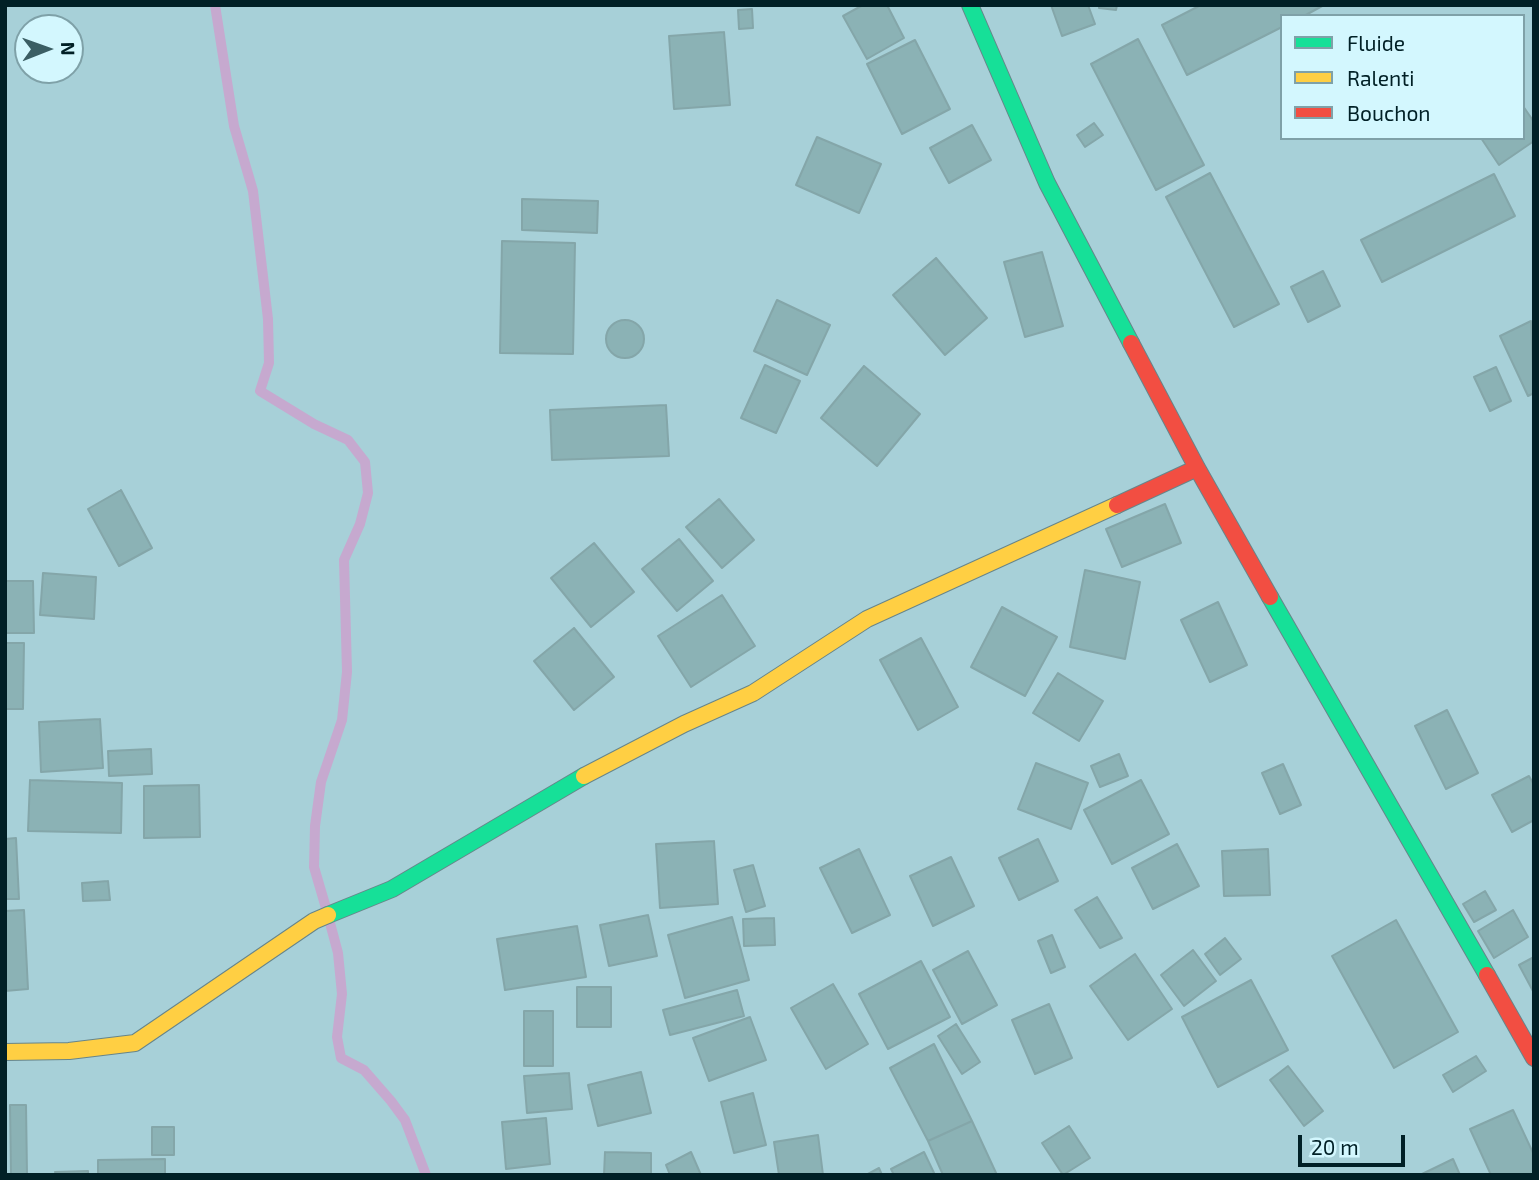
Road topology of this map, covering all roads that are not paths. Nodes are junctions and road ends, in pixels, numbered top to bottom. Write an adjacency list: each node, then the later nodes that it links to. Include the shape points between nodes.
1 (970, 5): 2 (street, via 1048,183)
2 (1197, 468): 3 (street, via 867,619 753,693 574,781 392,889 314,921 135,1043); 4 (street)
3 (5, 1052)
4 (1534, 1058)

